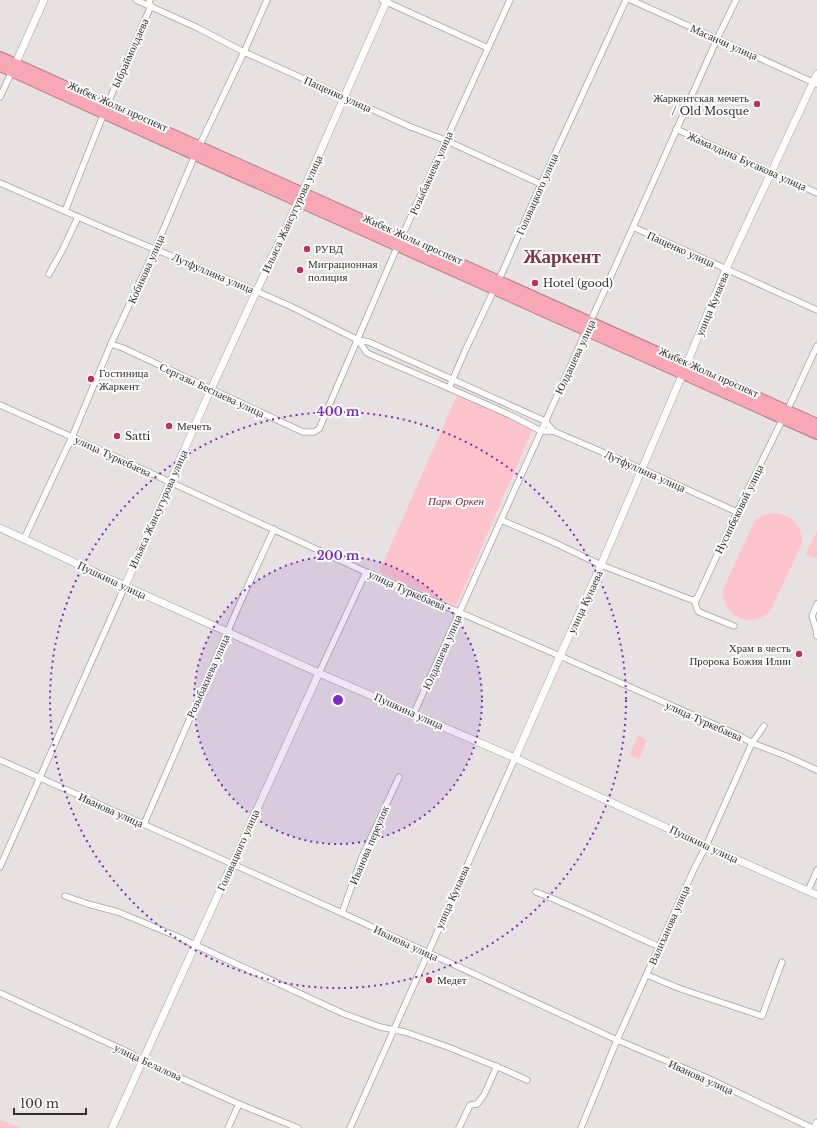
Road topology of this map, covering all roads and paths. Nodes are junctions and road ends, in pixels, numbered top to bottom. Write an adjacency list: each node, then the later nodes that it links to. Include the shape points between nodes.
1 (44, 0): 15 (main road)
2 (136, 0): 9 (street, Пащенко улица)
3 (267, 0): 12 (street, Кобикова улица)
4 (510, 0): 11 (street, Розыбакиева улица)
5 (626, 0): 26 (street, Головацкого улица)
6 (631, 0): 10 (street, Масанчи улица)
7 (736, 0): 10 (street, Юлдашева улица)
8 (385, 1): 11 (street); 19 (main road, Ильяса Жансугурова улица)
9 (151, 3): 12 (street, Пащенко улица); 20 (street, Ыбраймолдаева)
10 (717, 39): 17 (street, Масанчи улица); 21 (street, Юлдашева улица)
11 (488, 48): 22 (street, Розыбакиева улица)
12 (244, 52): 19 (street, Пащенко улица); 23 (street, Кобикова улица)
13 (0, 57): 15 (highway, Жибек Жолы проспект)
14 (0, 66): 15 (highway, Жибек Жолы проспект)
15 (13, 67): 18 (street); 20 (highway, Жибек Жолы проспект)
16 (817, 74): 17 (main road, улица Кунаева)
17 (815, 83): 24 (main road, улица Кунаева)
18 (0, 97)
19 (345, 97): 22 (street, Пащенко улица); 28 (main road, Ильяса Жансугурова улица)
20 (106, 109): 23 (highway, Жибек Жолы проспект); 29 (street, Ыбраймолдаева)
21 (676, 130): 24 (street, Жамалдина Бусакова улица); 31 (street, Юлдашева улица)
22 (445, 140): 26 (street, Пащенко улица); 32 (street, Розыбакиева улица)
23 (197, 151): 28 (highway, Жибек Жолы проспект); 33 (street, Кобикова улица)
24 (771, 172): 27 (street, Жамалдина Бусакова улица); 34 (main road, улица Кунаева)
25 (0, 182): 29 (street, Лутфуллина улица)
26 (541, 184): 36 (street, Головацкого улица)
27 (817, 192)
28 (300, 197): 32 (highway, Жибек Жолы проспект); 37 (main road, Ильяса Жансугурова улица)
29 (65, 211): 30 (street, Лутфуллина улица)
30 (78, 217): 33 (street, Лутфуллина улица); 35 (street)
31 (633, 228): 34 (street, Пащенко улица); 39 (street, Юлдашева улица)
32 (400, 241): 36 (highway, Жибек Жолы проспект); 40 (street, Розыбакиева улица)
33 (155, 249): 37 (street, Лутфуллина улица); 41 (street, Кобикова улица)
34 (726, 269): 38 (street, Пащенко улица); 43 (main road, улица Кунаева)
35 (49, 274)
36 (496, 285): 39 (highway, Жибек Жолы проспект); 44 (street, Головацкого улица)
37 (256, 291): 40 (street, Лутфуллина улица); 46 (main road, Ильяса Жансугурова улица)
38 (817, 310)
39 (589, 326): 43 (highway, Жибек Жолы проспект); 49 (street, Юлдашева улица)
40 (358, 340): 44 (street, Лутфуллина улица, via 369,342); 45 (street, Лутфуллина улица, via 367,353); 53 (street, Розыбакиева улица, via 319,429)
41 (111, 344): 46 (street, Сергазы Беспаева улица); 55 (street, Кобикова улица)
42 (817, 346): 48 (street, Нусипбековой улица)
43 (685, 369): 48 (highway, Жибек Жолы проспект); 56 (main road, улица Кунаева)
44 (453, 379): 45 (street, Головацкого улица); 49 (street, Лутфуллина улица)
45 (449, 388): 51 (street, Лутфуллина улица)
46 (211, 390): 53 (street, Сергазы Беспаева улица, via 303,432); 57 (main road, Ильяса Жансугурова улица)
47 (0, 405): 55 (street, улица Туркебаева)
48 (785, 415): 50 (highway, Жибек Жолы проспект); 54 (highway, Жибек Жолы проспект); 58 (street, Нусипбековой улица)
49 (545, 421): 51 (street, Юлдашева улица); 52 (street, Лутфуллина улица)
50 (817, 424)
51 (541, 431): 52 (street, Лутфуллина улица); 59 (street, Юлдашева улица)
52 (553, 431): 56 (street, Лутфуллина улица)
53 (314, 432)
54 (817, 434)
55 (72, 437): 57 (street, улица Туркебаева); 62 (street, Кобикова улица)
56 (642, 469): 58 (street, Лутфуллина улица); 63 (main road, улица Кунаева)
57 (170, 482): 61 (street, улица Туркебаева); 65 (main road, Ильяса Жансугурова улица)
58 (737, 512): 66 (street, Нусипбековой улица)
59 (501, 520): 63 (street); 68 (street, Юлдашева улица)
60 (0, 528): 62 (main road, Пушкина улица)
61 (274, 529): 64 (street, улица Туркебаева); 71 (street, Розыбакиева улица)
62 (24, 539): 65 (main road, Пушкина улица)
63 (601, 565): 66 (street); 73 (main road, улица Кунаева)
64 (366, 572): 68 (street, улица Туркебаева); 74 (street, Головацкого улица)
65 (125, 586): 71 (main road, Пушкина улица); 82 (street, Ильяса Жансугурова улица)
66 (694, 601): 69 (street, via 699,612)
67 (817, 604): 70 (street, via 812,616)
68 (459, 613): 73 (street, улица Туркебаева); 75 (street, Юлдашева улица)
69 (734, 626)
70 (817, 629): 72 (street)
71 (228, 631): 74 (main road, Пушкина улица); 83 (street, Розыбакиева улица)
72 (817, 636)
73 (560, 656): 77 (street, улица Туркебаева); 78 (main road, улица Кунаева)
74 (319, 673): 75 (main road, Пушкина улица); 85 (main road, Головацкого улица)
75 (414, 713): 78 (main road, Пушкина улица)
76 (764, 726): 77 (street, Валиханова улица)
77 (752, 743): 80 (street, улица Туркебаева); 84 (street, Валиханова улица)
78 (515, 758): 84 (main road, Пушкина улица); 95 (street, улица Кунаева)
79 (0, 760): 82 (street, Иванова улица)
80 (817, 770)
81 (399, 777): 92 (street, Иванова переулок, via 362,857)
82 (40, 778): 83 (street, Иванова улица); 86 (street, Ильяса Жансугурова улица)
83 (144, 824): 85 (street, Иванова улица)
84 (706, 846): 88 (main road, Пушкина улица); 94 (street, Валиханова улица)
85 (232, 864): 92 (street, Иванова улица); 93 (main road, Головацкого улица)
86 (0, 866)
87 (817, 870): 88 (street)
88 (808, 891): 90 (main road, Пушкина улица)
89 (536, 892): 94 (street)
90 (817, 895)
91 (65, 896): 93 (street, via 118,912)
92 (342, 913): 95 (street, Иванова улица)
93 (196, 945): 99 (street, via 342,1013); 101 (main road, Головацкого улица)
94 (660, 947): 97 (street, Валиханова улица)
95 (427, 953): 99 (street, улица Кунаева); 100 (street, Иванова улица)
96 (782, 962): 97 (street, via 762,1016)
97 (647, 976): 100 (street, Валиханова улица)
98 (0, 993): 101 (street, улица Белалова)
99 (394, 1030): 102 (street); 109 (street, улица Кунаева)
100 (618, 1040): 111 (street, Валиханова улица); 112 (street, Иванова улица)
101 (143, 1060): 104 (street, улица Белалова); 106 (main road, Головацкого улица)
102 (497, 1066): 103 (street); 110 (street, via 484,1095 476,1104 470,1104)
103 (527, 1080)
104 (239, 1104): 107 (street); 108 (street, улица Белалова)
105 (817, 1123): 113 (main road)
106 (112, 1128)
107 (228, 1128)
108 (298, 1128)
109 (350, 1128)
110 (458, 1128)
111 (581, 1128)
112 (812, 1128)
113 (815, 1128)

